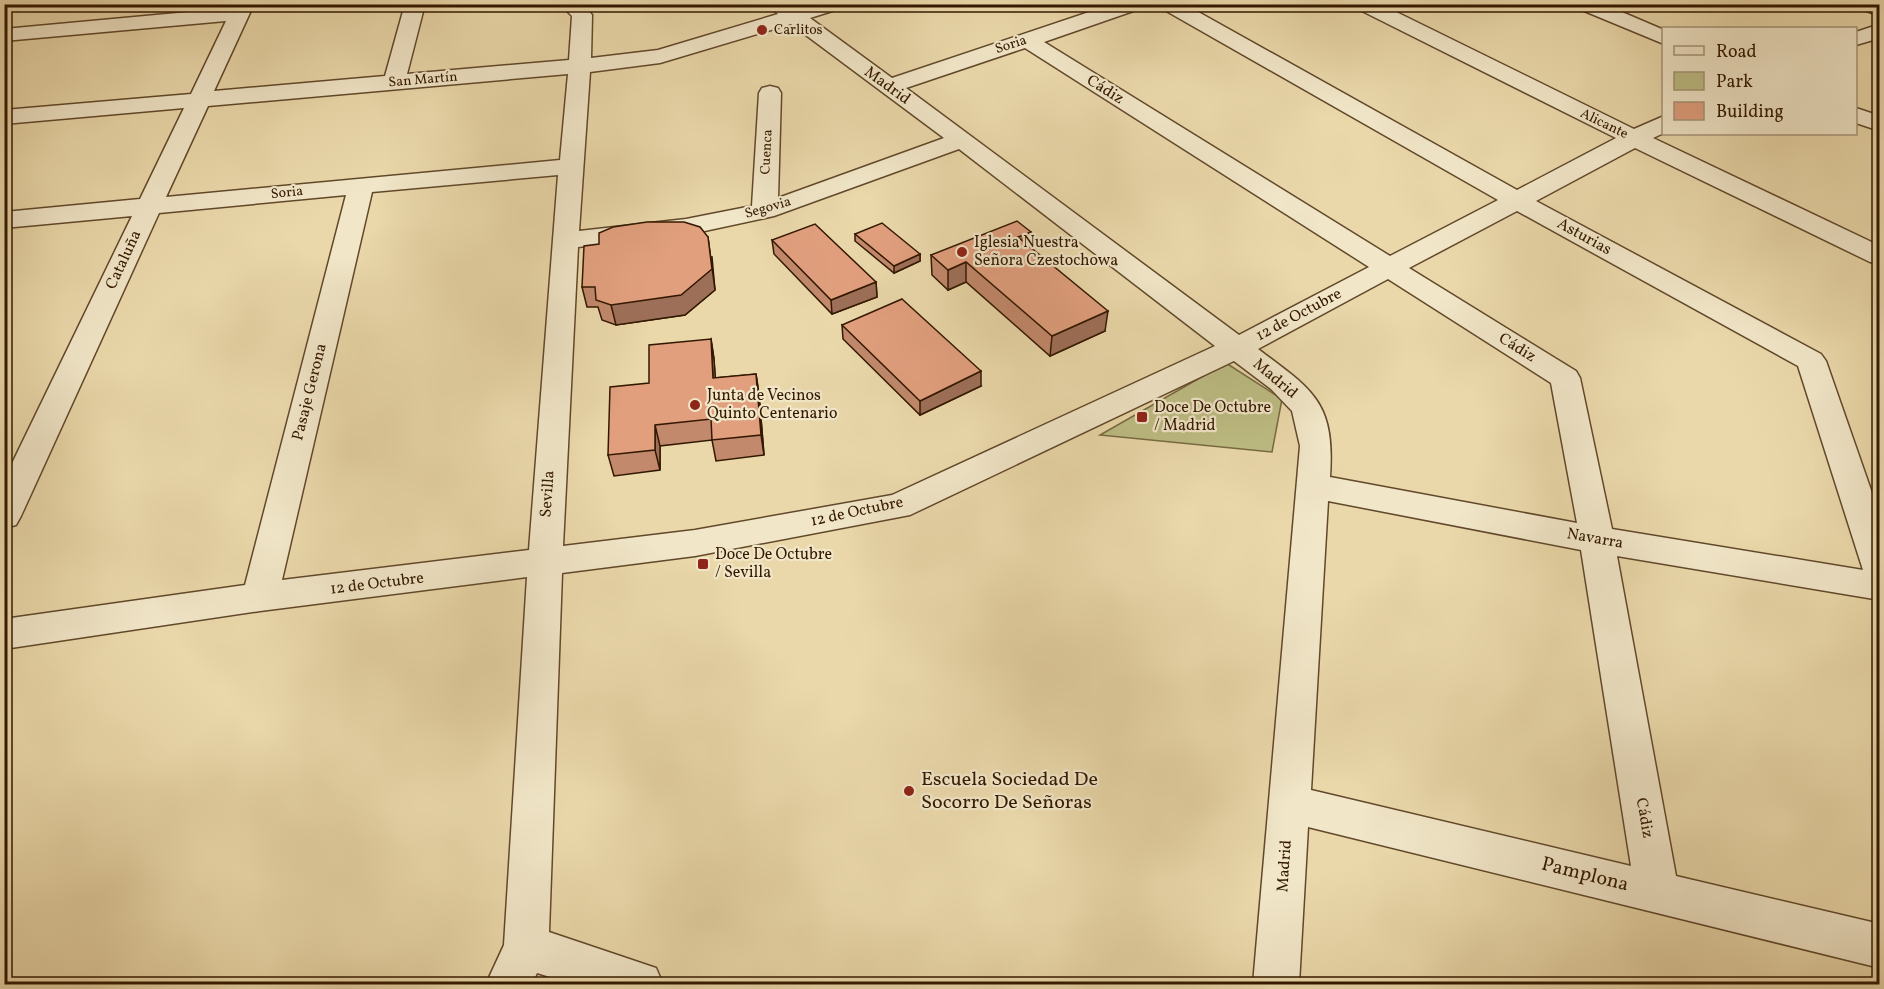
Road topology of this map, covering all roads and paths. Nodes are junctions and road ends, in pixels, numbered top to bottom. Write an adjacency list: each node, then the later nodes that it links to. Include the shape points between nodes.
1 (415, 4): 18 (street)
2 (570, 4): 17 (street, Sevilla, via 582,15)
3 (835, 4): 11 (street, San Martín)
4 (1135, 4): 16 (street, Soria)
5 (1167, 4): 30 (street, Asturias)
6 (1363, 4): 26 (street, Alicante)
7 (1584, 4): 14 (street)
8 (1866, 4): 10 (street)
9 (243, 9): 13 (street); 21 (street, Cataluña)
10 (1880, 10)
11 (784, 11): 17 (street, San Martín, via 660,57); 19 (street, Madrid)
12 (1880, 30): 15 (street)
13 (4, 34)
14 (1662, 37)
15 (1857, 39)
16 (1027, 40): 19 (street, Soria); 36 (street, Cádiz)
17 (580, 67): 18 (street, San Martín); 28 (street, Sevilla)
18 (394, 83): 21 (street, San Martín)
19 (888, 87): 27 (street, Madrid)
20 (770, 93): 32 (street, Cuenca)
21 (200, 100): 23 (street, San Martín); 31 (street, Cataluña)
22 (1857, 115): 25 (street)
23 (4, 117)
24 (1662, 124): 26 (street, 12 de Octubre)
25 (1880, 124)
26 (1634, 138): 30 (street, 12 de Octubre); 35 (street, Alicante)
27 (962, 140): 32 (street, Segovia); 37 (street, Madrid)
28 (570, 166): 29 (street, Soria); 34 (street, Sevilla)
29 (361, 186): 31 (street, Soria); 44 (street, Pasaje Gerona)
30 (1516, 200): 36 (street, 12 de Octubre); 42 (street, Asturias, via 1811,361)
31 (150, 206): 33 (street, Soria); 39 (street, Cataluña)
32 (765, 211): 34 (street, Segovia, via 686,227)
33 (4, 220)
34 (565, 240): 41 (street, Sevilla)
35 (1880, 256)
36 (1388, 268): 37 (street, 12 de Octubre); 40 (street, Cádiz, via 1565,378)
37 (1236, 348): 38 (street, Madrid, via 1282,382 1307,407 1316,446); 41 (street, 12 de Octubre, via 898,506 695,543)
38 (1313, 486): 40 (street, Navarra); 46 (street, Madrid)
39 (4, 516)
40 (1597, 540): 43 (street, Navarra); 47 (street, Cádiz)
41 (544, 564): 44 (street, 12 de Octubre); 49 (street, Sevilla)
42 (1880, 568)
43 (1880, 585)
44 (260, 597): 45 (street, 12 de Octubre)
45 (4, 634)
46 (1290, 804): 47 (street, Pamplona); 51 (street, Madrid)
47 (1657, 892): 48 (street, Pamplona)
48 (1880, 946)
49 (518, 966): 50 (street)
50 (640, 984)
51 (1276, 984)

